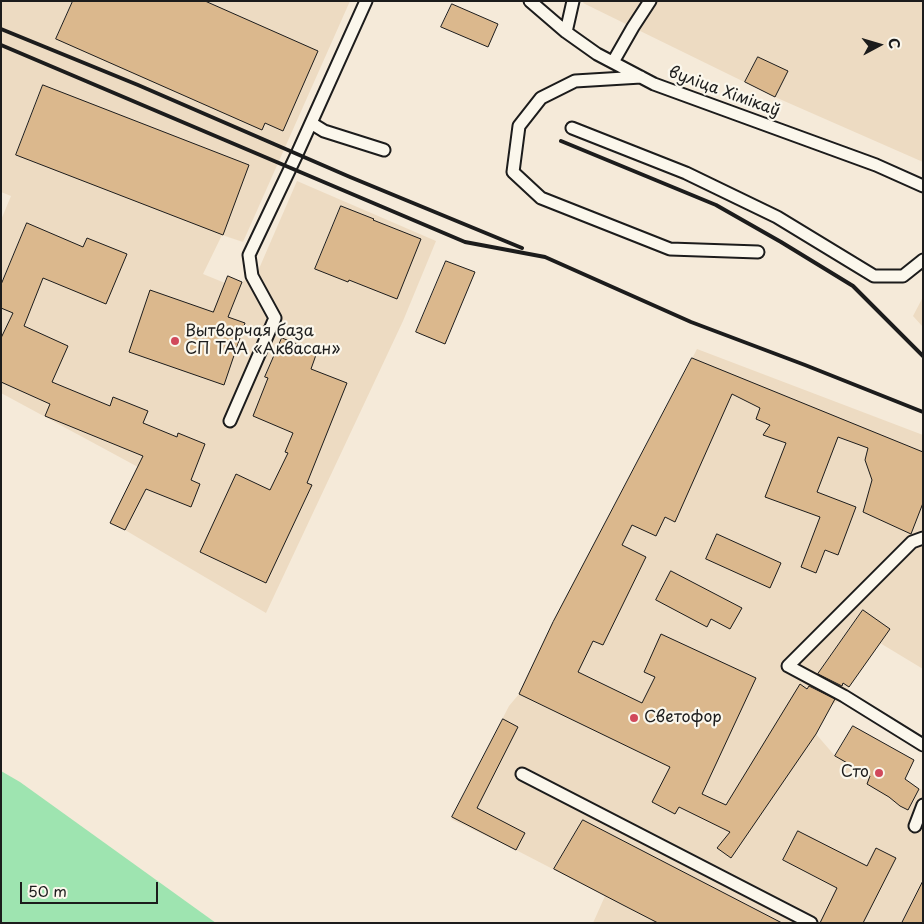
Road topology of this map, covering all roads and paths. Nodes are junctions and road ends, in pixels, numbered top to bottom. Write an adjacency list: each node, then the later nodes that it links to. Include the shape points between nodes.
1 (366, 1): 8 (lane)
2 (530, 1): 5 (lane, вуліца Хімікаў)
3 (573, 1): 5 (lane)
4 (650, 1): 6 (lane)
5 (566, 32): 6 (lane, вуліца Хімікаў)
6 (613, 62): 7 (lane, вуліца Хімікаў)
7 (641, 76): 11 (lane, вуліца Хімікаў, via 654,84 876,165); 12 (lane, via 575,81 541,98 519,126 513,172 541,198 670,249)
8 (311, 122): 10 (lane, via 324,131); 14 (lane, via 249,255 252,276 275,318)
9 (572, 128): 13 (lane, via 686,173 752,205 874,276 903,276)
10 (384, 150)
11 (923, 186)
12 (758, 252)
13 (923, 260)
14 (230, 420)
15 (923, 538): 16 (lane, via 912,542 788,666)
16 (923, 745)
17 (522, 774): 20 (lane)
18 (923, 805): 19 (lane)
19 (915, 826)
20 (811, 923)

